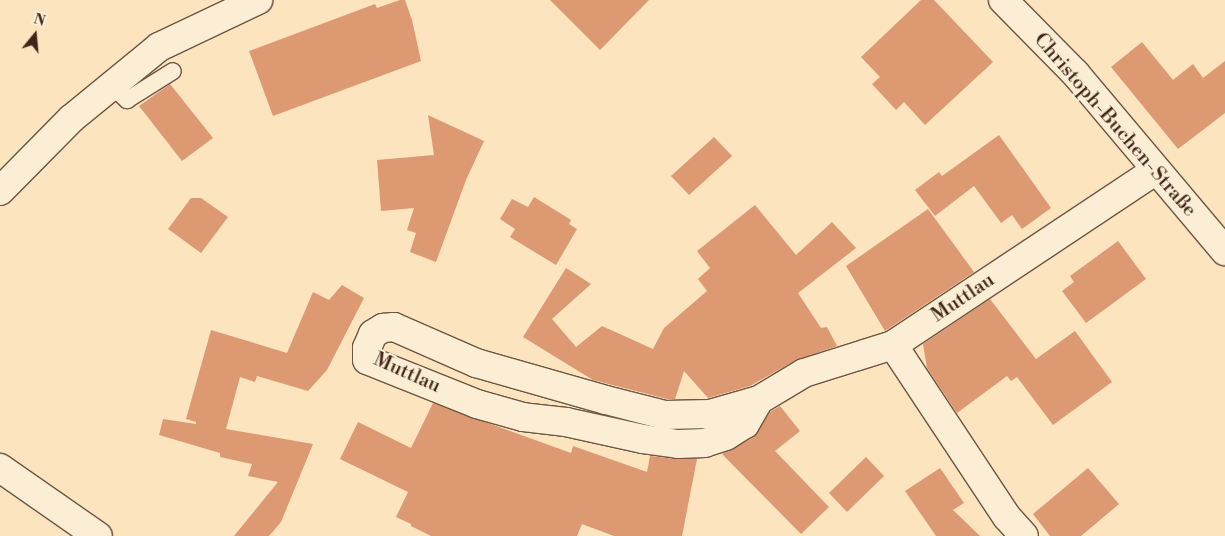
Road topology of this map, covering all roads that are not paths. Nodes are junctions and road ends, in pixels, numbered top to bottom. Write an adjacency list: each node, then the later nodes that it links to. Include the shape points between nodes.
1 (258, 0): 4 (street, via 159,48)
2 (1003, 0): 5 (street, Christoph-Buchen-Straße, via 1075,73)
3 (173, 72): 4 (lane, via 127,100)
4 (112, 86): 6 (street, via 71,118)
5 (1155, 171): 7 (street, Christoph-Buchen-Straße); 8 (street, Muttlau)
6 (0, 191)
7 (1225, 251)
8 (893, 345): 9 (street, Muttlau, via 804,373); 12 (street, via 1007,517)
9 (759, 400): 9 (street, Muttlau, via 710,414 665,414 476,363 394,327 383,328 373,334 367,348 367,360 477,404 523,417 678,444 726,436 745,424)
10 (0, 468): 11 (street)
11 (98, 536)
12 (1024, 536)

